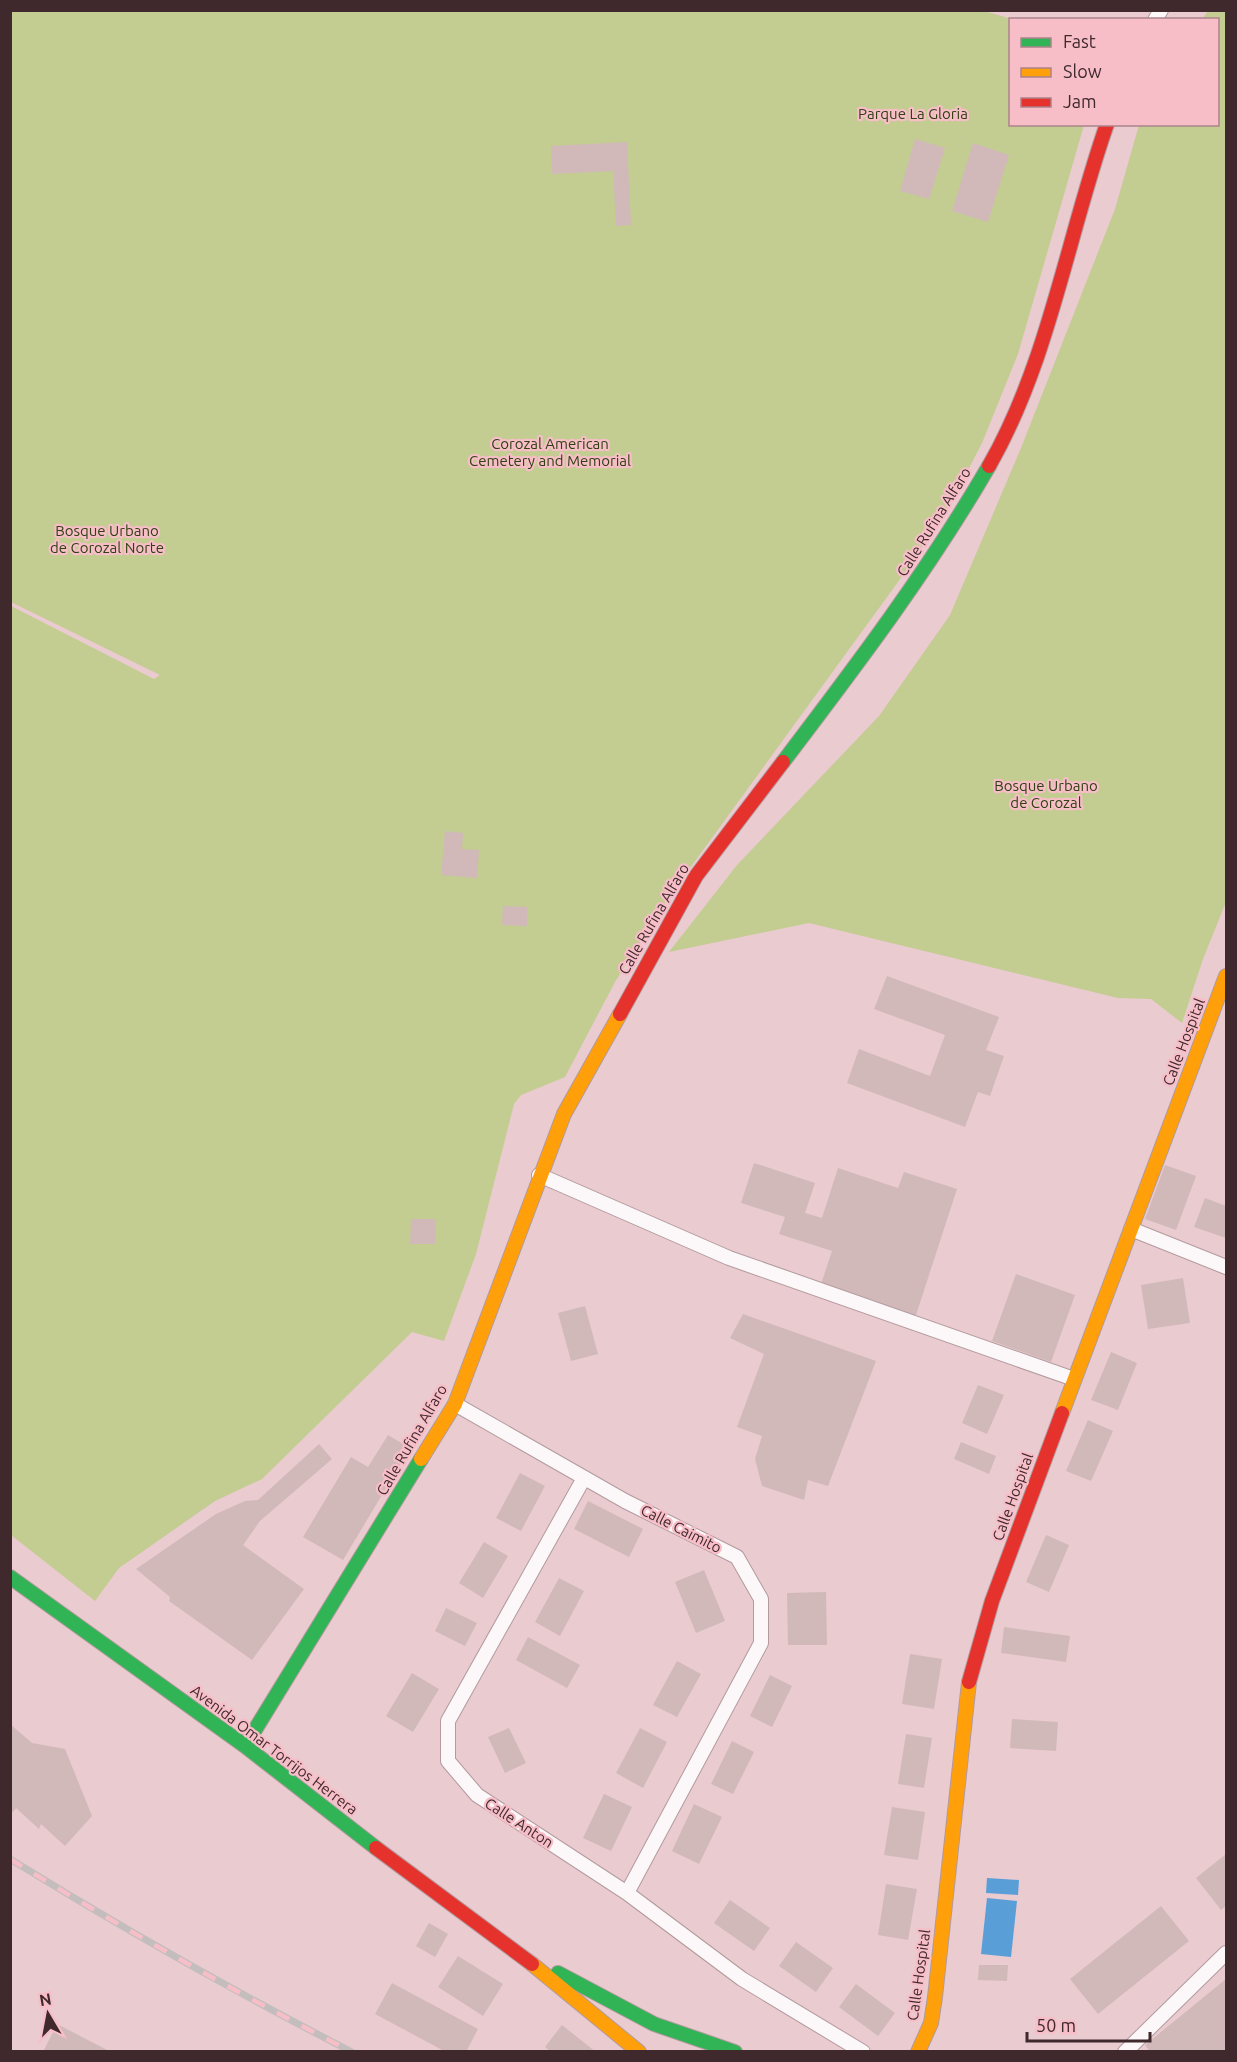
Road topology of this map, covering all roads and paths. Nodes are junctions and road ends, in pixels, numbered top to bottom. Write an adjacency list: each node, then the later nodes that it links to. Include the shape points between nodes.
1 (1106, 126): 3 (street, Calle Rufina Alfaro, via 1044,334 1012,425 953,528 888,623 696,876 564,1114)
2 (1227, 976): 4 (street, Calle Hospital)
3 (538, 1175): 6 (street, via 729,1258); 7 (street, Calle Rufina Alfaro)
4 (1131, 1228): 5 (street); 6 (street, Calle Hospital)
5 (1227, 1267)
6 (1074, 1379): 17 (street, Calle Hospital, via 993,1601 968,1687 935,1997 931,2023)
7 (455, 1404): 8 (street, Calle Caimito); 10 (street, Calle Rufina Alfaro)
8 (584, 1478): 11 (street, Calle Anton, via 448,1721 448,1761 477,1795); 11 (street, Calle Caimito, via 737,1557 761,1599 761,1643)
9 (10, 1577): 10 (street, Avenida Omar Torrijos Herrera)
10 (245, 1746): 12 (street, Avenida Omar Torrijos Herrera)
11 (627, 1893): 16 (street, Calle Anton, via 742,1979)
12 (516, 1951): 14 (street, Avenida Omar Torrijos Herrera); 15 (street, Avenida Omar Torrijos Herrera, via 654,2024)
13 (1227, 1953): 18 (street)
14 (639, 2052)
15 (735, 2052)
16 (863, 2052)
17 (918, 2052)
18 (1125, 2052)

